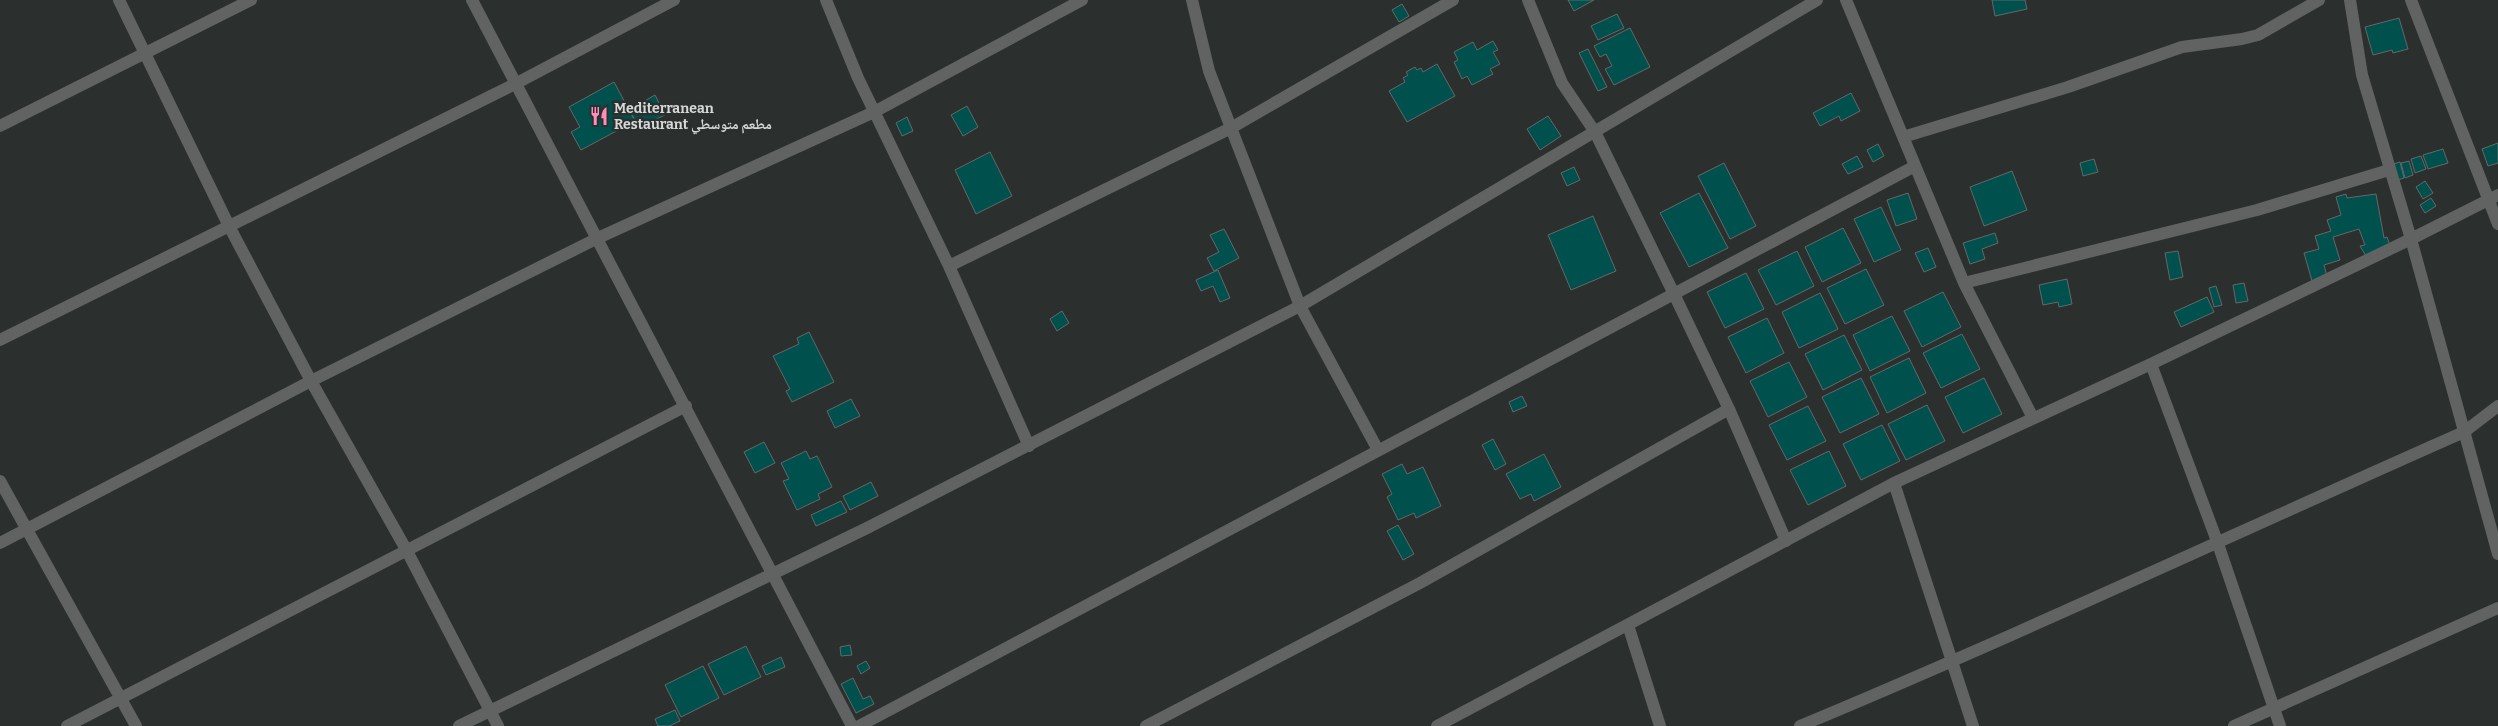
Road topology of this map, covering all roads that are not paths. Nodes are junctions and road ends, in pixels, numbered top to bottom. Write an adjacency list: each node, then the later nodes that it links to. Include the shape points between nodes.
1 (119, 0): 15 (street)
2 (251, 0): 15 (street)
3 (472, 0): 16 (street)
4 (674, 0): 16 (street)
5 (826, 0): 17 (street)
6 (1082, 0): 17 (street)
7 (1192, 0): 19 (street, via 1209,71)
8 (1454, 0): 19 (street)
9 (1528, 0): 20 (street, via 1562,83)
10 (1817, 0): 20 (street)
11 (1846, 0): 21 (street)
12 (2319, 0): 21 (street, via 2258,35 2182,46 2068,87)
13 (2350, 0): 23 (street, via 2362,75)
14 (2411, 0): 24 (street)
15 (145, 53): 18 (street); 26 (street)
16 (515, 84): 26 (street); 27 (street)
17 (874, 112): 27 (street); 29 (street)
18 (0, 126)
19 (1231, 128): 29 (street); 32 (street)
20 (1595, 132): 31 (street); 32 (street)
21 (1903, 137): 22 (street)
22 (1915, 166): 30 (street); 31 (street)
23 (2389, 170): 28 (street); 30 (street, via 2257,210)
24 (2494, 197): 25 (street); 28 (street)
25 (2498, 224)
26 (229, 226): 33 (street); 35 (street)
27 (598, 238): 35 (street); 36 (street)
28 (2411, 239): 34 (street); 40 (street)
29 (950, 266): 41 (street)
30 (1964, 283): 39 (street)
31 (1674, 294): 38 (street); 42 (street)
32 (1300, 306): 41 (street); 42 (street)
33 (0, 340)
34 (2151, 364): 39 (street); 47 (street)
35 (311, 381): 45 (street); 49 (street)
36 (686, 406): 49 (street); 51 (street)
37 (2498, 406): 40 (street)
38 (1729, 409): 46 (street); 64 (street, via 1420,583)
39 (2033, 418): 44 (street)
40 (2464, 432): 47 (street); 50 (street)
41 (1029, 446): 51 (street)
42 (1378, 450): 63 (street)
43 (0, 481): 45 (street)
44 (1894, 483): 46 (street); 54 (street)
45 (26, 530): 48 (street); 55 (street)
46 (1786, 541): 53 (street)
47 (2216, 541): 54 (street); 56 (street)
48 (0, 543)
49 (407, 551): 55 (street); 57 (street)
50 (2498, 554)
51 (773, 573): 57 (street); 62 (street)
52 (2498, 608): 56 (street)
53 (1628, 625): 65 (street); 66 (street)
54 (1952, 662): 67 (street); 68 (street)
55 (121, 699): 58 (street); 59 (street)
56 (2273, 708): 69 (street); 70 (street)
57 (490, 711): 60 (street); 61 (street)
58 (67, 726)
59 (136, 726)
60 (459, 726)
61 (498, 726)
62 (852, 726)
63 (858, 726)
64 (1146, 726)
65 (1437, 726)
66 (1660, 726)
67 (1800, 726)
68 (1973, 726)
69 (2234, 726)
70 (2280, 726)

